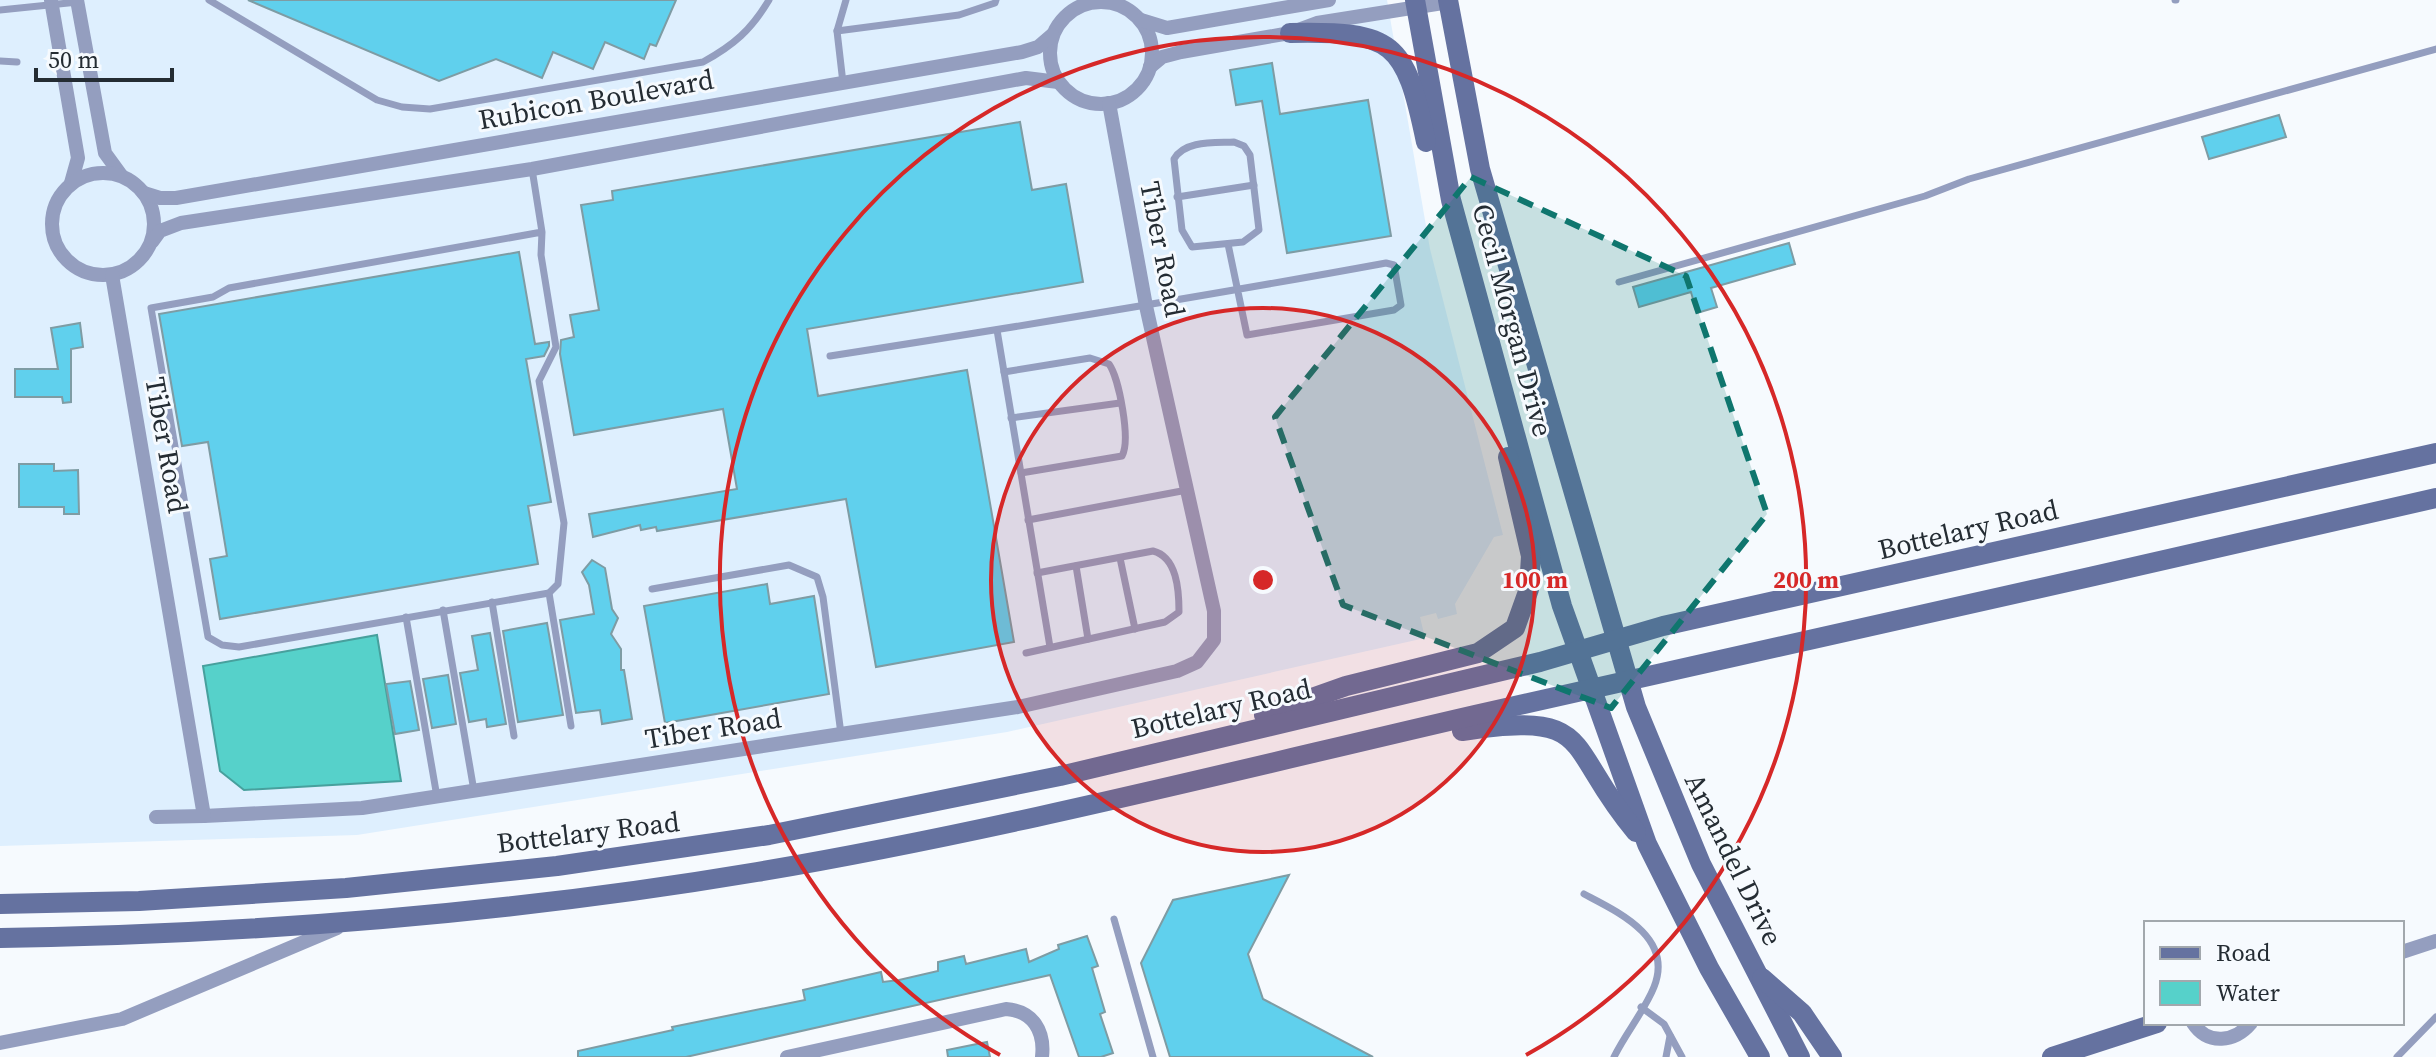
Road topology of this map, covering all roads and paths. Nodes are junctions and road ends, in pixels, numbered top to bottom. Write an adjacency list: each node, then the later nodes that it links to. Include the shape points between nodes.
1 (209, 0): 2 (lane, via 377,100 430,109 703,62 734,45)
2 (769, 0)
3 (846, 0): 13 (lane)
4 (996, 0): 13 (lane, via 959,15)
5 (1329, 0): 12 (street, via 1167,28)
6 (78, 1): 9 (lane); 24 (street, via 105,153)
7 (1091, 1): 12 (street, via 1127,8); 15 (street, via 1062,20)
8 (1449, 1): 10 (street); 58 (main road, Cecil Morgan Drive, via 1480,169)
9 (52, 3): 11 (lane); 25 (street, via 77,152)
10 (1415, 4): 14 (street); 29 (main road, Cecil Morgan Drive)
11 (0, 10)
12 (1141, 20): 19 (street, via 1150,36)
13 (837, 31): 21 (lane)
14 (1290, 33): 19 (street, via 1170,54); 29 (main road, via 1358,34 1388,46 1399,57 1414,85 1426,142)
15 (1052, 35): 20 (street, via 1051,67); 21 (street, Rubicon Boulevard, via 1022,52)
16 (2436, 49): 34 (lane)
17 (0, 61): 18 (lane)
18 (17, 62)
19 (1150, 67): 22 (street, via 1131,95)
20 (1058, 82): 22 (street, via 1083,101); 23 (street, Rubicon Boulevard, via 1026,78)
21 (843, 83): 27 (street, Rubicon Boulevard, via 176,198)
22 (1109, 103): 37 (street, Tiber Road)
23 (532, 169): 30 (lane); 31 (street, Rubicon Boulevard, via 174,225)
24 (121, 175): 25 (street, via 91,174); 27 (street)
25 (71, 183): 33 (street, via 52,216 57,247 78,269)
26 (1254, 185): 28 (lane); 28 (lane, via 1244,146 1206,144 1176,153); 32 (lane, via 1259,230 1243,242)
27 (144, 193): 31 (street, via 154,217)
28 (1177, 197): 32 (lane, via 1182,230 1192,247)
29 (1451, 200): 35 (main road, Cecil Morgan Drive)
30 (542, 232): 52 (lane, via 556,347 539,381 564,523 558,584); 55 (lane, via 229,288 213,297 151,308 208,637 239,647)
31 (152, 242): 33 (street, via 135,264)
32 (1228, 244): 36 (lane)
33 (112, 275): 71 (street, Tiber Road)
34 (1619, 282)
35 (1475, 286): 60 (main road, Cecil Morgan Drive); 68 (main road, via 1482,344 1531,556 1529,589 1515,628 1478,653 1346,686)
36 (1238, 290): 36 (lane, via 1386,263 1397,271 1402,297 1394,310 1247,335); 37 (lane)
37 (1146, 306): 38 (lane); 45 (street, Tiber Road)
38 (997, 330): 39 (lane); 40 (lane)
39 (830, 356)
40 (1004, 372): 41 (lane, via 1099,358 1114,370); 42 (lane)
41 (1120, 403): 42 (lane); 44 (lane, via 1126,442 1122,456)
42 (1011, 418): 44 (lane)
43 (2436, 453): 58 (main road, Bottelary Road)
44 (1021, 473): 47 (lane)
45 (1189, 489): 47 (lane); 65 (street, Tiber Road, via 1216,631 1197,662 1018,707)
46 (2436, 498): 62 (main road)
47 (1028, 520): 50 (lane)
48 (1120, 558): 49 (lane); 56 (lane); 56 (lane, via 1163,553 1171,562 1179,599 1176,617)
49 (1076, 566): 50 (lane); 57 (lane)
50 (1037, 573): 59 (lane)
51 (652, 589): 65 (lane, via 789,565 817,577)
52 (549, 593): 53 (lane); 64 (lane)
53 (492, 602): 54 (lane); 66 (lane)
54 (443, 610): 55 (lane); 69 (lane)
55 (406, 617): 70 (lane)
56 (1135, 629): 57 (lane)
57 (1088, 639): 59 (lane)
58 (1617, 639): 60 (main road, Bottelary Road); 62 (main road, Cecil Morgan Drive)
59 (1050, 647): 61 (lane)
60 (1577, 651): 63 (main road, Cecil Morgan Drive); 68 (main road, Bottelary Road)
61 (1026, 653)
62 (1628, 681): 63 (main road); 81 (main road, Amandel Drive, via 1701,864)
63 (1590, 690): 67 (main road); 73 (main road)
64 (571, 726)
65 (841, 734): 69 (street, Tiber Road)
66 (514, 736)
67 (1346, 745): 73 (main road, via 1512,723 1550,726 1570,736); 77 (main road, via 833,858 544,902)
68 (1174, 747): 75 (main road, Bottelary Road, via 900,810 587,862 255,895)
69 (474, 791): 70 (street, Tiber Road)
70 (437, 797): 71 (street, Tiber Road, via 362,808)
71 (204, 816): 72 (street)
72 (156, 817)
73 (1647, 844): 96 (main road)
74 (1584, 894): 82 (lane, via 1626,917 1649,939 1657,974)
75 (0, 904)
76 (1114, 919): 92 (lane)
77 (356, 922): 78 (main road); 88 (street, via 122,1019)
78 (0, 938)
79 (2436, 941): 80 (street)
80 (2404, 951)
81 (1759, 975): 97 (main road, Amandel Drive); 98 (main road, via 1788,998)
82 (1641, 1007): 87 (lane); 93 (lane)
83 (2436, 1017): 100 (lane)
84 (2151, 1025): 99 (main road)
85 (2195, 1025): 86 (street, via 2218,1040 2242,1033)
86 (2249, 1025)
87 (1670, 1034): 94 (lane); 95 (lane)
88 (0, 1043)
89 (821, 1053): 90 (street); 91 (street, via 1006,1009 1025,1012 1036,1022)
90 (787, 1057)
91 (1042, 1057)
92 (1153, 1057)
93 (1614, 1057)
94 (1666, 1057)
95 (1682, 1057)
96 (1760, 1057)
97 (1800, 1057)
98 (1832, 1057)
99 (2052, 1057)
100 (2397, 1057)

